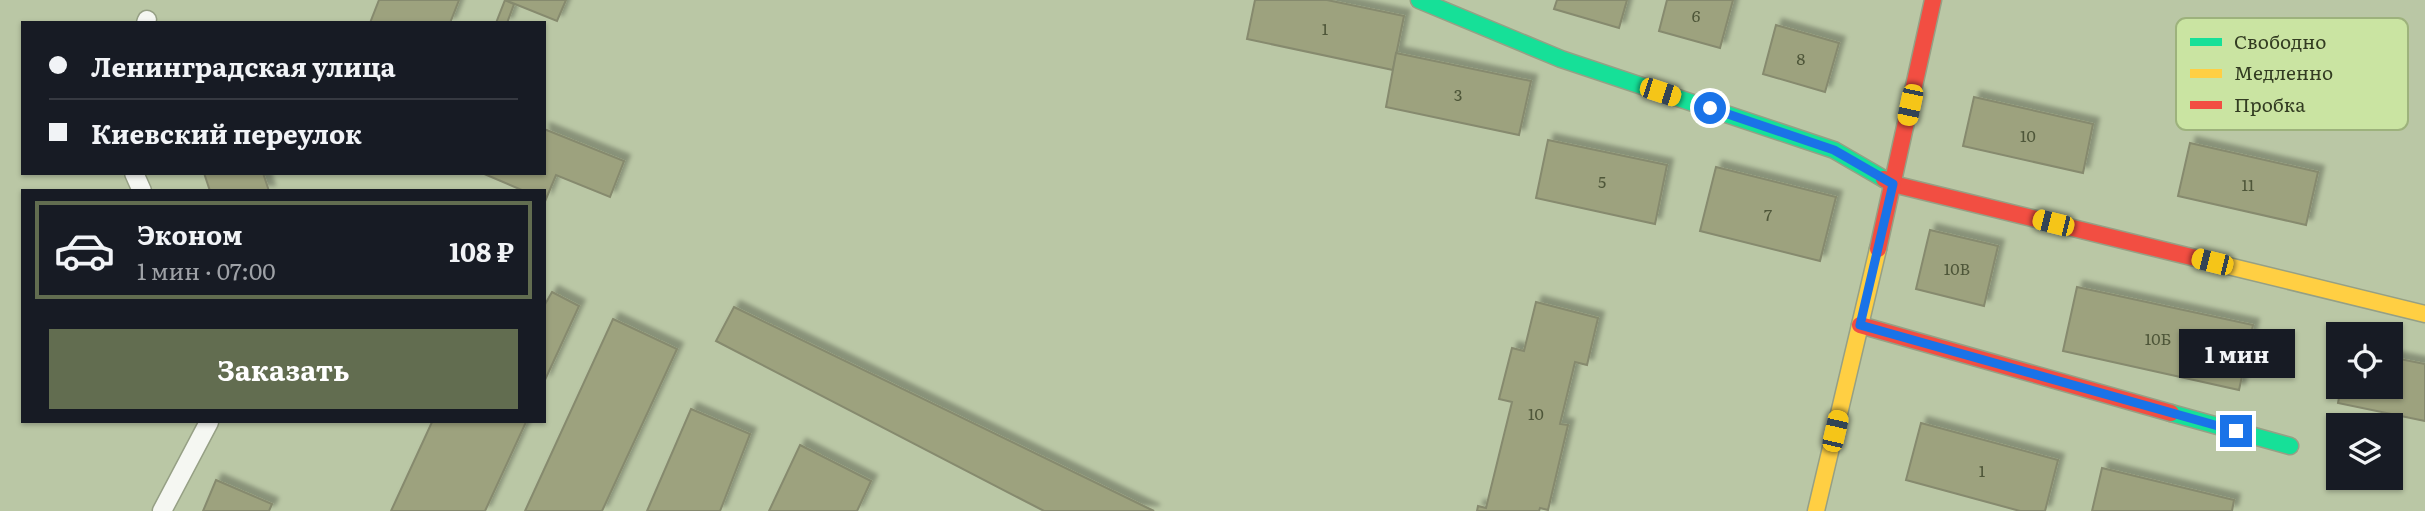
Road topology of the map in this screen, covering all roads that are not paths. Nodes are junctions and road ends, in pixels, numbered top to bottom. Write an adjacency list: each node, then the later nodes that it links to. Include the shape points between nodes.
1 (1419, 0): 3 (street, via 1562,59 1834,150)
2 (1933, 0): 3 (street)
3 (1893, 184): 4 (street); 5 (street)
4 (2425, 314)
5 (1860, 325): 7 (street); 9 (street)
6 (208, 423): 8 (lane)
7 (2290, 446)
8 (162, 511)
9 (1816, 511)

